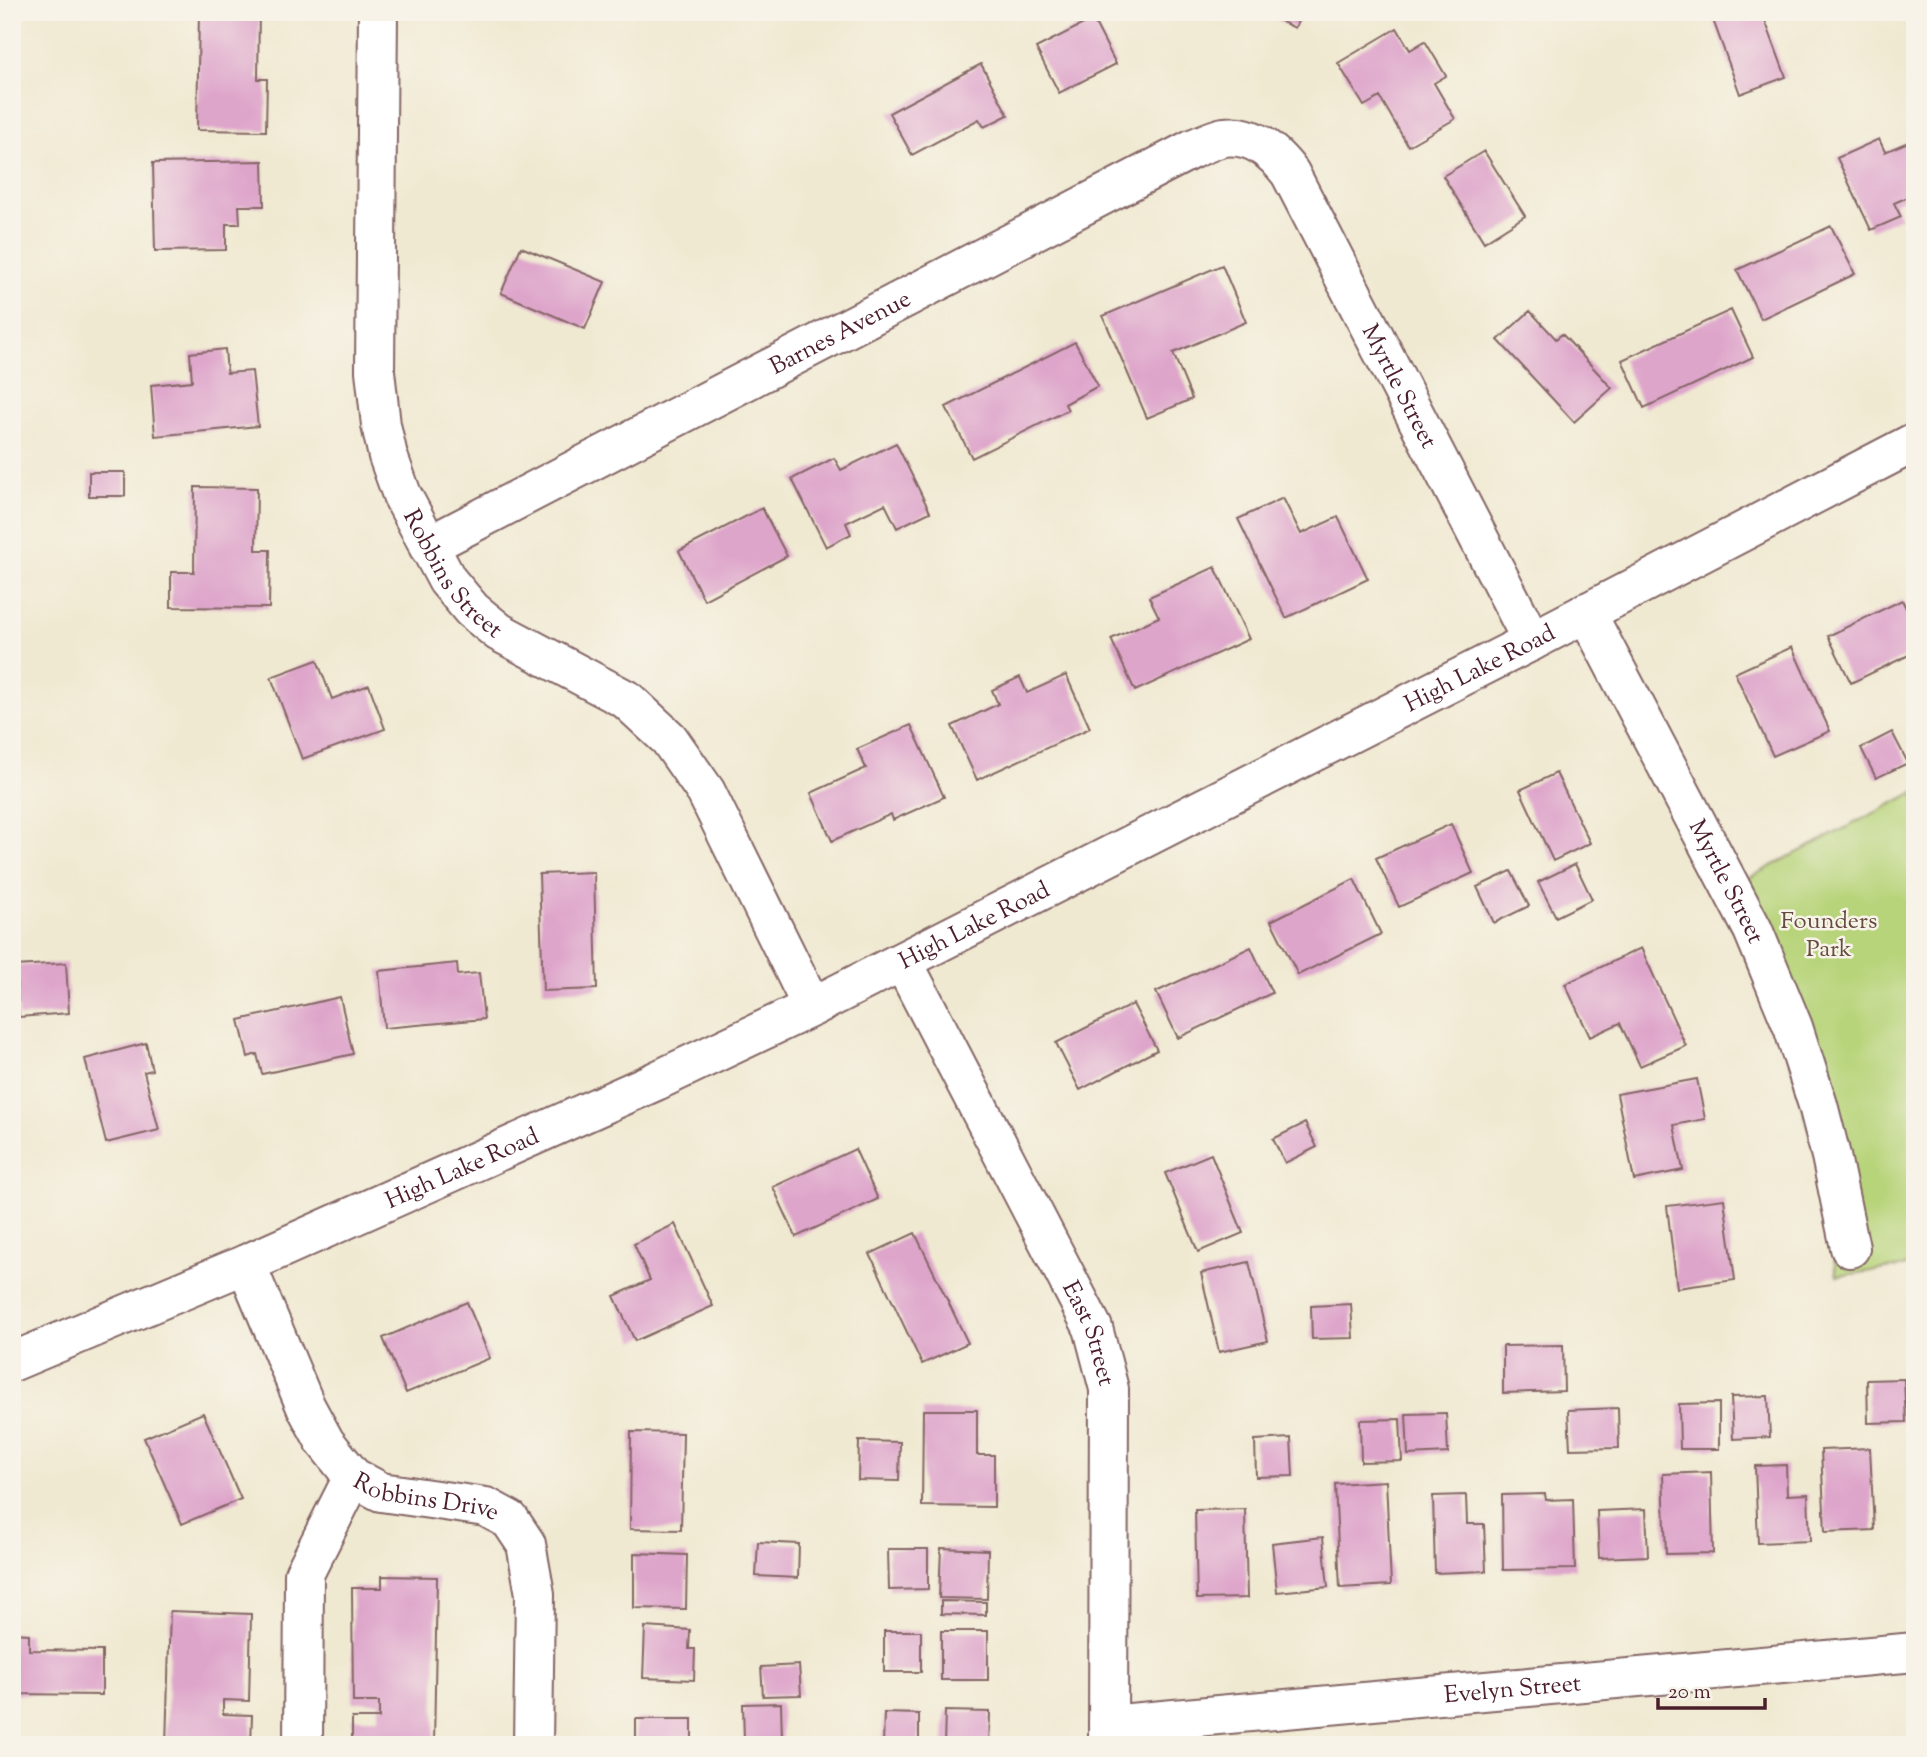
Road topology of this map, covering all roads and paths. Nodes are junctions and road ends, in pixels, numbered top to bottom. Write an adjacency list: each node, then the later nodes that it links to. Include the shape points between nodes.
1 (378, 12): 4 (street, Robbins Street, via 375,371 388,456)
2 (1257, 142): 4 (street, Barnes Avenue, via 1224,137 1192,149); 6 (street, Myrtle Street, via 1274,152 1290,173)
3 (1915, 442): 5 (street, High Lake Road)
4 (428, 546): 8 (street, Robbins Street, via 447,580 472,610 499,632 627,700 669,739 706,792)
5 (1587, 612): 6 (street, High Lake Road); 9 (street, Myrtle Street, via 1758,942 1818,1105)
6 (1532, 641): 7 (street, High Lake Road)
7 (904, 962): 8 (street, High Lake Road); 14 (street, East Street, via 1093,1328 1102,1359 1109,1389)
8 (812, 1007): 10 (street, High Lake Road)
9 (1850, 1248)
10 (246, 1264): 11 (street, High Lake Road); 12 (street, Robbins Drive, via 306,1407)
11 (12, 1362)
12 (352, 1477): 15 (street, via 304,1574); 16 (street, Robbins Drive, via 381,1492 486,1507 510,1520 526,1545 535,1594)
13 (1915, 1652): 14 (street, Evelyn Street)
14 (1108, 1735)
15 (303, 1745)
16 (533, 1745)

